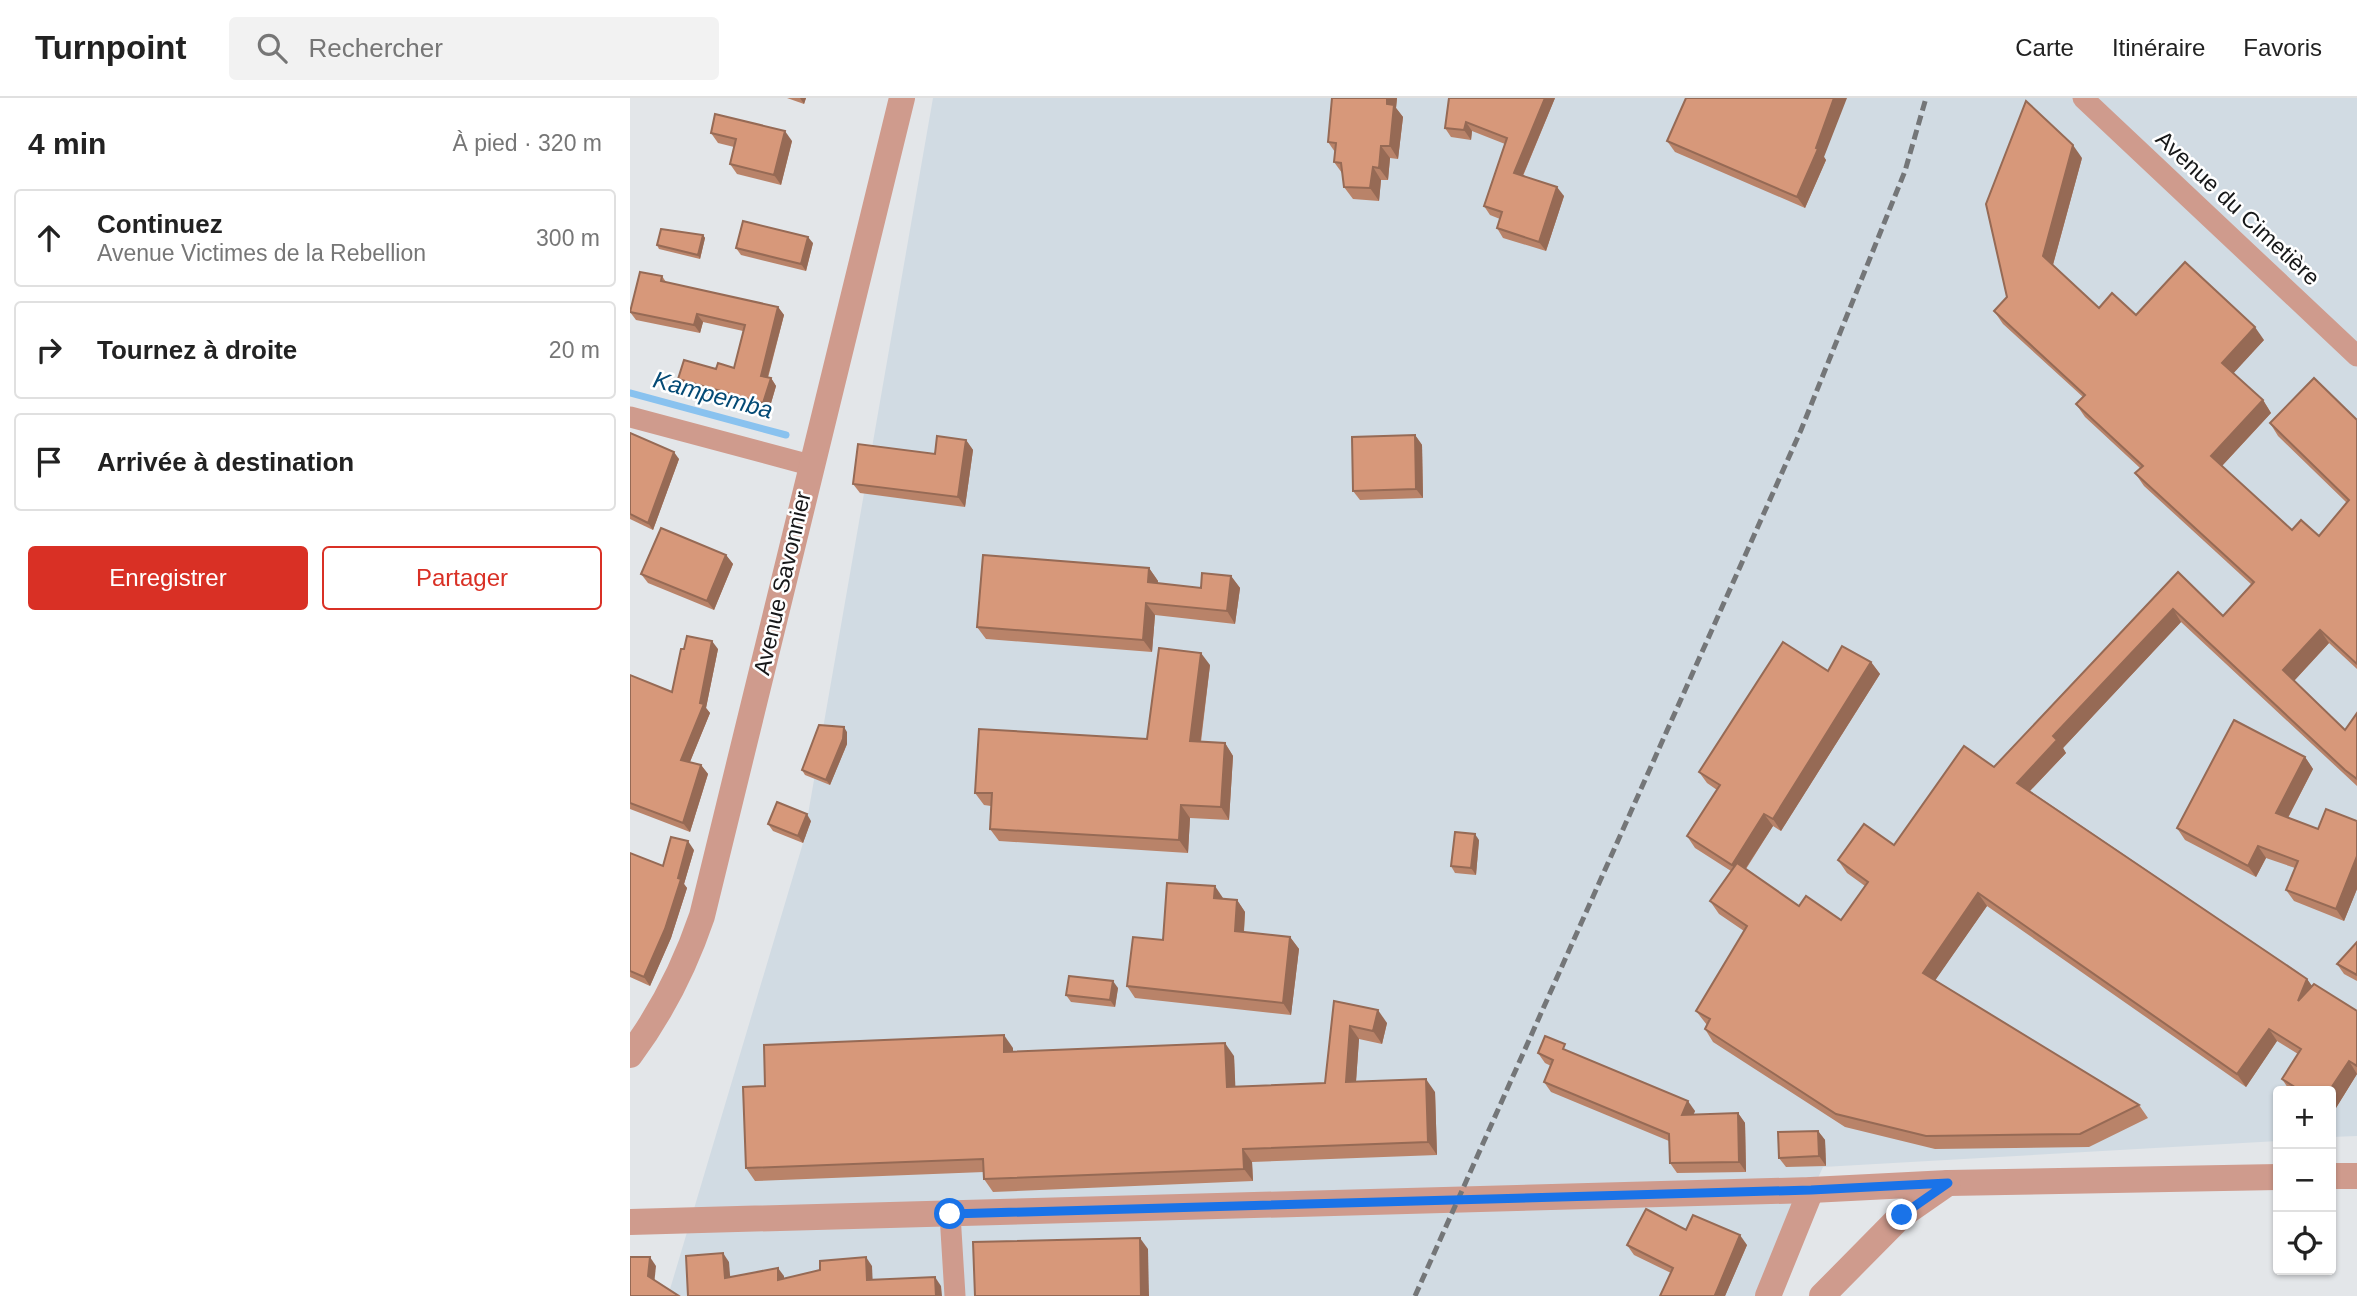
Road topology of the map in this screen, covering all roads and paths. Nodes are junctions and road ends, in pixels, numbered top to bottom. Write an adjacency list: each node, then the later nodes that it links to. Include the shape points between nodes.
1 (902, 98): 5 (street, Avenue Savonnier)
2 (2083, 98): 3 (street, Avenue du Cimetière)
3 (2357, 356)
4 (630, 418): 5 (street)
5 (810, 465): 6 (street, Avenue Savonnier, via 702,916 683,966)
6 (630, 1055)
7 (2336, 1176): 8 (street)
8 (2357, 1176)
9 (2273, 1177): 10 (street)
10 (1948, 1183): 11 (street); 16 (street, via 1878,1237)
11 (1811, 1190): 12 (street); 15 (street)
12 (950, 1214): 13 (street); 14 (street)
13 (630, 1222)
14 (955, 1296)
15 (1768, 1296)
16 (1822, 1296)

